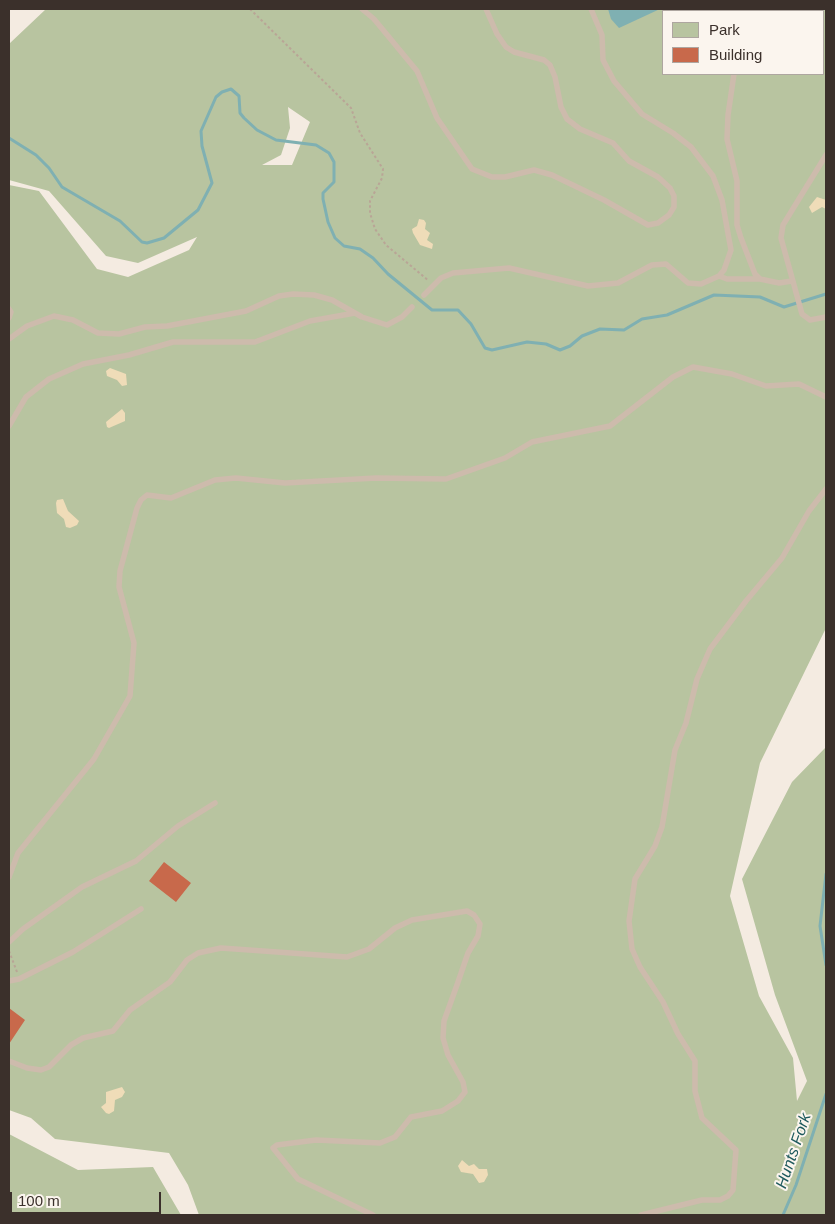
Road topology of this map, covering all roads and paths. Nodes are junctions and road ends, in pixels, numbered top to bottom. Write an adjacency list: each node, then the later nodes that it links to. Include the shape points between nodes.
1 (250, 9): 10 (path, via 351,108 360,133 383,169 370,201 375,229 386,245 427,278)
2 (362, 9): 3 (lane, via 417,71 437,118 472,168 492,177 534,170 552,175 648,225 669,215 674,202 670,188 658,177 629,161 613,143 580,129 567,119 550,65 506,47)
3 (486, 9)
4 (591, 9): 7 (lane, via 602,35 603,60 614,81 642,114 691,147 713,176 722,200 731,250 728,262)
5 (734, 75): 8 (lane, via 727,139 737,181 737,225 748,259)
6 (826, 155): 9 (lane, via 783,225 781,238)
7 (718, 276): 8 (lane); 10 (lane, via 701,284 688,283 666,264 652,264 618,282 588,286 509,268 453,273)
8 (760, 279): 9 (lane)
9 (792, 281): 15 (lane, via 802,314 810,320)
10 (432, 286): 11 (lane)
11 (424, 295)
12 (412, 307): 14 (lane, via 402,318 387,325)
13 (9, 309): 16 (lane)
14 (355, 312): 17 (lane, via 332,300 293,294 279,296 246,311 119,334 98,333 73,320 54,316 27,326); 19 (lane, via 310,321 256,342 173,342 83,364 49,379 26,397)
15 (826, 317)
16 (9, 318)
17 (9, 339)
18 (826, 397): 22 (lane, via 799,384 766,386 732,374 693,367 672,377 610,426 532,442 505,458 446,479 376,478 285,483 236,478 215,480 172,498 147,495 136,508 120,571 120,587 134,643 130,696 94,760 18,852)
19 (9, 426)
20 (826, 489): 30 (lane, via 809,511 782,558 710,649 675,750 662,827 655,846 635,879 629,921 632,949 695,1060 694,1090 702,1118 736,1150 733,1190 728,1196)
21 (214, 803): 24 (lane, via 178,826 136,860 82,887 23,928)
22 (9, 877)
23 (141, 909): 26 (lane, via 73,952)
24 (9, 942)
25 (9, 951): 26 (path)
26 (19, 979): 27 (lane)
27 (9, 981)
28 (9, 1061): 29 (lane, via 41,1070 83,1038 113,1031 130,1010 170,982 187,960 198,953 221,948 347,957 369,949 395,928 412,920 467,911 480,924 478,936 456,985 444,1021 443,1038 463,1082 465,1092 458,1101 442,1111 411,1116 395,1137 380,1143 316,1140 274,1148 298,1179)
29 (374, 1215)
30 (641, 1215)

